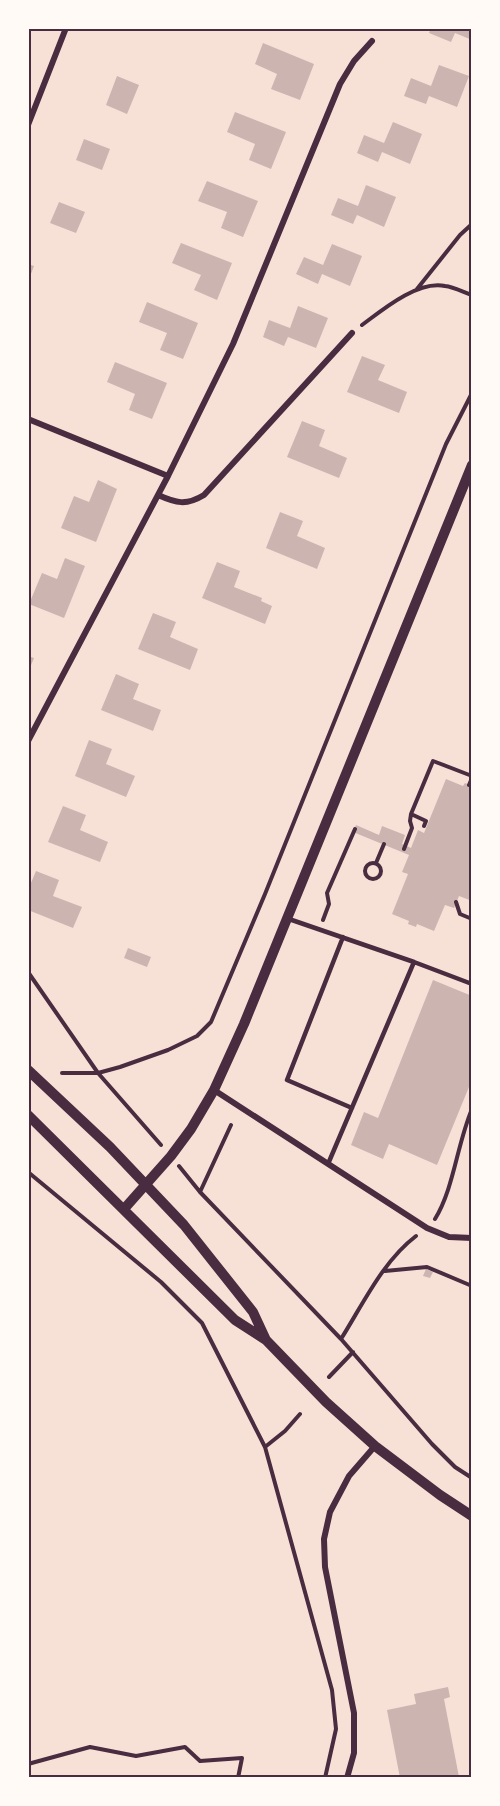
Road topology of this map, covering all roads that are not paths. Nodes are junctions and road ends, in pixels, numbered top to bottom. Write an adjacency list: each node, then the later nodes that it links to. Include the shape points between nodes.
1 (66, 28): 3 (street)
2 (372, 41): 7 (street, via 340,84 233,344)
3 (28, 125)
4 (352, 333): 8 (street, via 204,495 184,504)
5 (28, 419): 7 (street)
6 (471, 465): 10 (street)
7 (168, 476): 8 (street)
8 (158, 495): 9 (street)
9 (28, 741)
10 (286, 918): 11 (lane); 15 (street)
11 (343, 937): 12 (lane); 16 (lane, via 288,1080)
12 (414, 962): 13 (lane); 16 (lane)
13 (471, 984)
14 (28, 1070): 19 (street)
15 (214, 1090): 18 (street); 19 (street, via 179,1146)
16 (352, 1108): 18 (lane)
17 (28, 1115): 20 (street)
18 (328, 1164): 21 (street, via 427,1228 449,1237)
19 (146, 1184): 20 (street); 22 (street, via 253,1312)
20 (124, 1209): 22 (street, via 235,1320)
21 (471, 1238)
22 (267, 1340): 23 (street)
23 (375, 1446): 24 (street); 25 (street, via 350,1476 330,1512 324,1539 325,1567 354,1713 354,1753)
24 (471, 1516)
25 (347, 1778)

